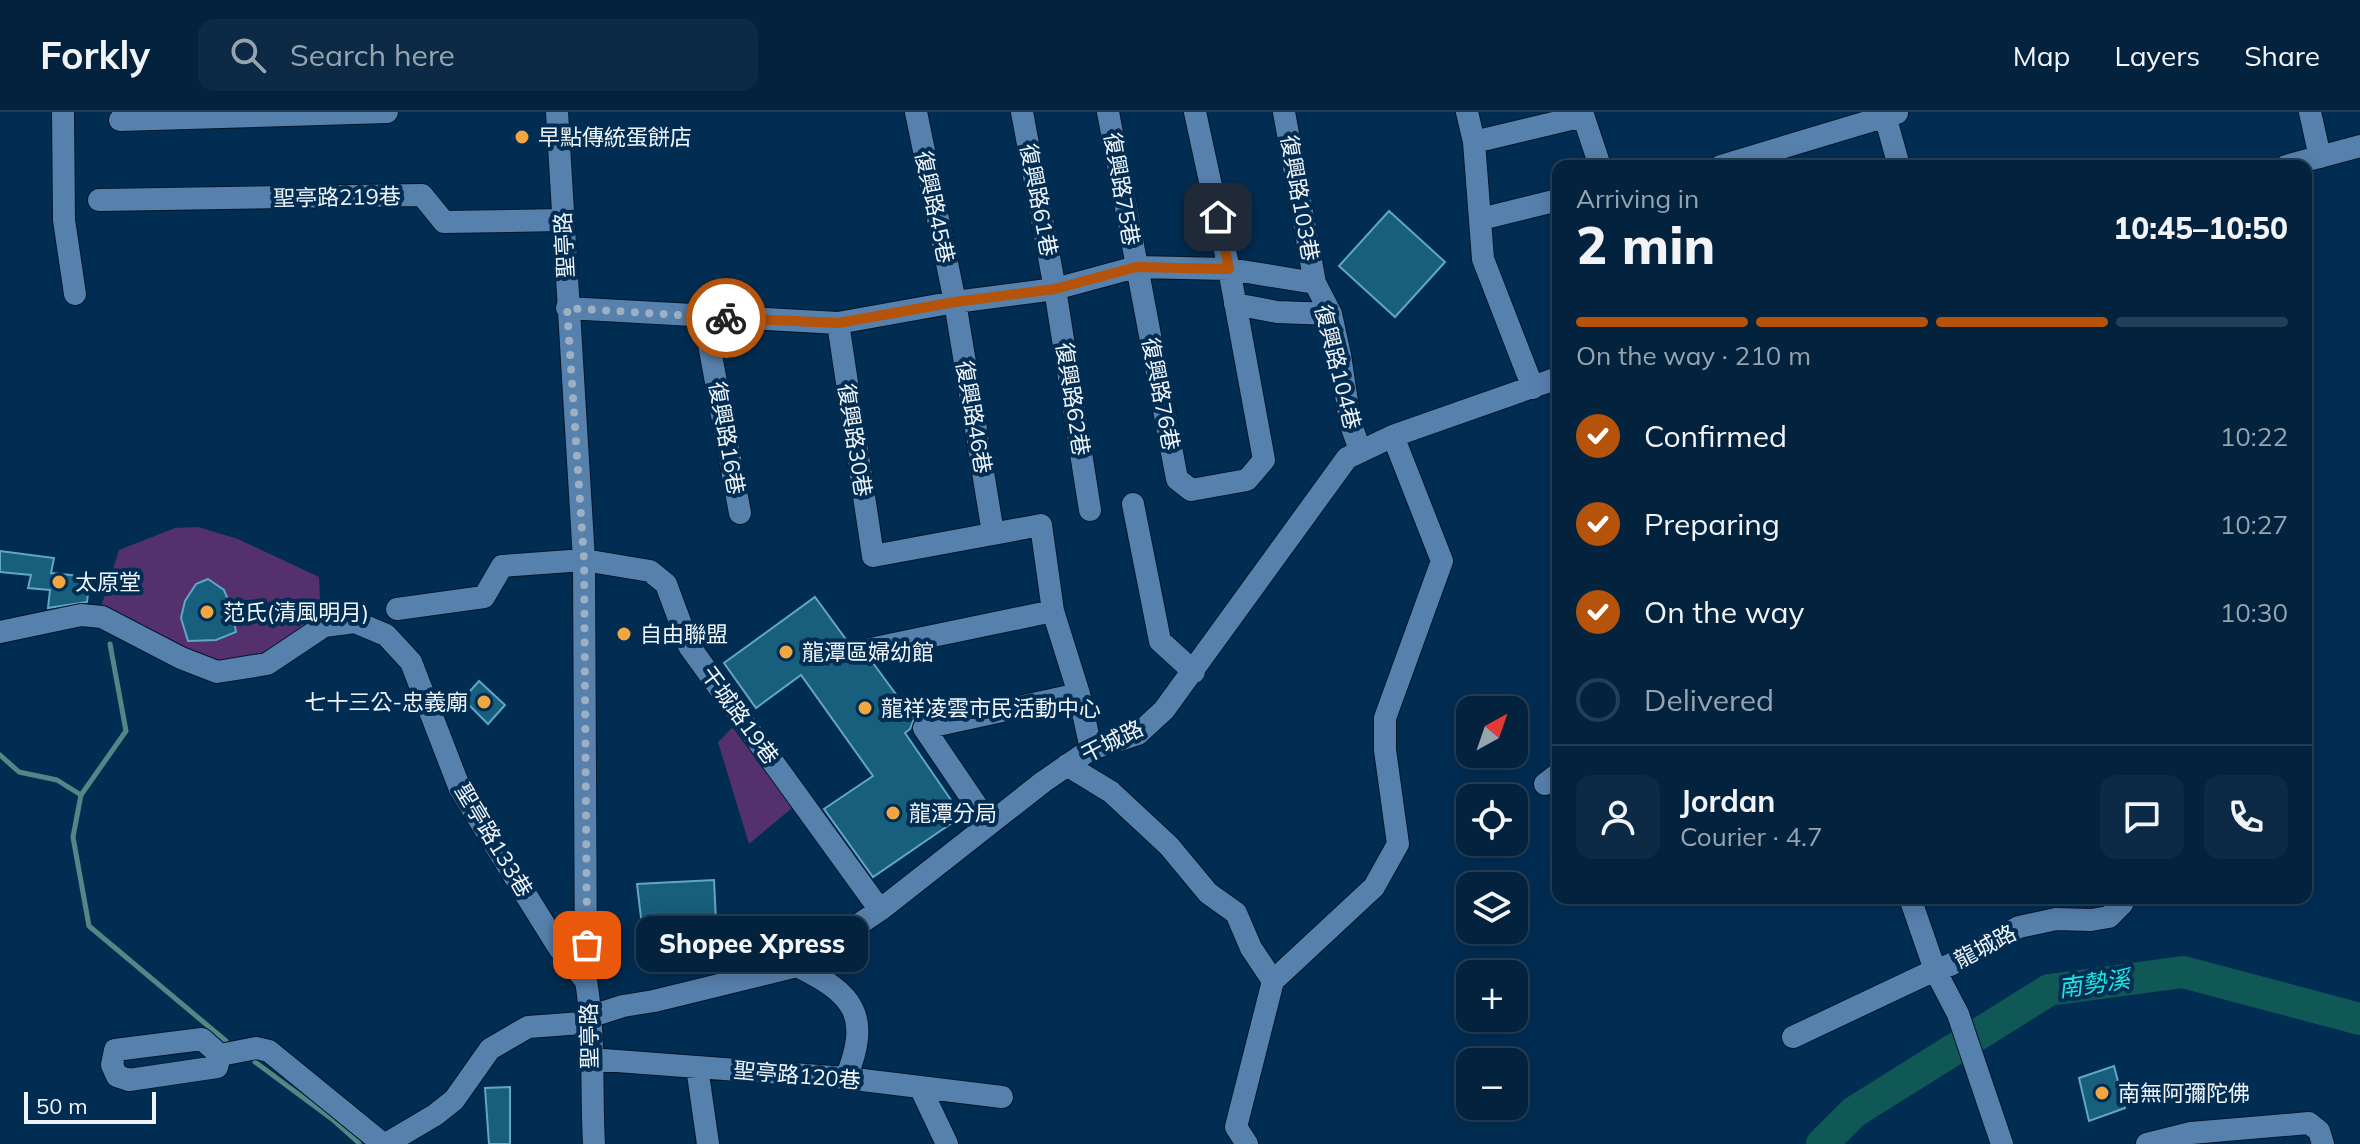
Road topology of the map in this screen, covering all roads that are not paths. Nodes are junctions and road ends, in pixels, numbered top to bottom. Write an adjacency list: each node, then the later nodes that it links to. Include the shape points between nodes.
1 (63, 112): 30 (street, via 64,220)
2 (387, 112): 13 (street)
3 (557, 112): 25 (street, 聖亭路)
4 (916, 112): 31 (street, 復興路45巷)
5 (1022, 112): 29 (street, 復興路61巷)
6 (1108, 112): 26 (street, 復興路75巷)
7 (1195, 112): 27 (street)
8 (1284, 112): 28 (street, 復興路103巷)
9 (1467, 112): 14 (street)
10 (2310, 112): 16 (street)
11 (1891, 113): 18 (street); 19 (street); 20 (street)
12 (1583, 114): 14 (street); 17 (street)
13 (120, 120)
14 (1474, 142): 24 (street)
15 (2360, 146): 16 (street)
16 (2320, 157): 21 (street)
17 (1598, 160)
18 (1740, 160)
19 (1898, 160)
20 (1910, 160)
21 (2309, 160)
22 (99, 200): 25 (street, 聖亭路219巷, via 422,195 444,222)
23 (1552, 201): 24 (street)
24 (1481, 219): 38 (street, via 1483,259)
25 (562, 220): 33 (street, 聖亭路)
26 (1136, 267): 27 (street); 29 (street); 32 (street, 復興路76巷, via 1177,479 1191,490 1247,480 1264,460)
27 (1229, 269): 28 (street); 32 (street)
28 (1315, 283): 34 (street, 復興路104巷)
29 (1055, 289): 31 (street); 42 (street, 復興路62巷)
30 (75, 294)
31 (955, 302): 36 (street); 44 (street, 復興路46巷)
32 (1235, 304): 34 (street)
33 (567, 308): 35 (street); 45 (street, 聖亭路)
34 (1331, 314): 40 (street, 復興路104巷)
35 (704, 317): 36 (street); 43 (street, 復興路16巷)
36 (838, 323): 44 (street, 復興路30巷, via 873,556)
37 (1552, 380): 38 (street, 干城路)
38 (1533, 388): 39 (street, 干城路)
39 (1393, 436): 40 (street, 干城路); 61 (street, via 1442,561 1385,718 1398,844 1374,887)
40 (1360, 450): 50 (street, 干城路, via 1334,473)
41 (1133, 504): 50 (street, via 1160,641)
42 (1090, 510)
43 (740, 513)
44 (993, 533): 47 (street, via 1041,525)
45 (584, 560): 46 (street, 干城路19巷, via 502,566 484,597); 57 (street, 干城路19巷, via 650,571 666,584 689,646); 60 (street, 聖亭路)
46 (397, 609)
47 (1053, 611): 49 (street); 51 (street)
48 (0, 632): 60 (street, 聖亭路133巷, via 81,615 102,617 217,672 267,664 324,626 355,622 386,635 411,662 460,789 559,948)
49 (870, 649)
50 (1194, 672): 52 (street, 干城路, via 1138,734)
51 (1079, 694): 52 (street); 54 (street, via 924,728)
52 (1091, 749): 53 (street, 干城路)
53 (1067, 765): 54 (street, 干城路); 61 (street, via 1111,792 1169,846 1208,893 1236,913)
54 (989, 824): 57 (street, 干城路)
55 (1912, 904): 59 (street)
56 (2122, 904): 59 (street, 龍城路, via 2109,917 2019,927)
57 (880, 910): 58 (street, 干城路)
58 (797, 966): 62 (street, 干城路); 67 (street, via 847,997 858,1024 858,1049)
59 (1935, 970): 63 (street); 75 (street, 龍城路, via 1958,1014)
60 (586, 981): 62 (street, 聖亭路)
61 (1273, 981): 74 (street, via 1236,1127)
62 (592, 1016): 65 (street, 聖亭路); 70 (street, 干城路, via 582,1023 528,1027 502,1040 454,1100)
63 (1793, 1037)
64 (220, 1055): 70 (street, via 256,1048 269,1051)
65 (590, 1059): 66 (street, 聖亭路120巷); 71 (street, 聖亭路)
66 (697, 1067): 67 (street, 聖亭路120巷); 72 (street)
67 (846, 1078): 68 (street, 聖亭路120巷)
68 (920, 1087): 69 (street, 聖亭路120巷); 73 (street)
69 (1002, 1097)
70 (384, 1144)
71 (594, 1144)
72 (708, 1144)
73 (947, 1144)
74 (1247, 1144)
75 (2002, 1144)
76 (2147, 1144): 77 (street, via 2191,1133 2309,1123)
77 (2323, 1144)

